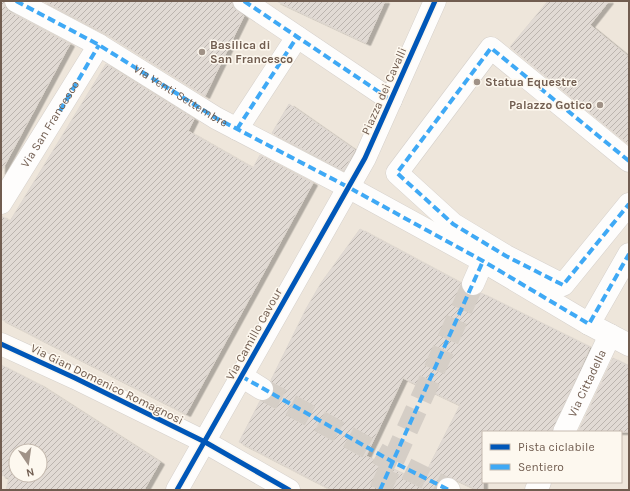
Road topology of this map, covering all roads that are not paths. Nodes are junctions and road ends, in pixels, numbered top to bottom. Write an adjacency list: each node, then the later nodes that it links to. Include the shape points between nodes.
1 (16, 1): 5 (street, Via Venti Settembre)
2 (244, 1): 4 (street)
3 (435, 1): 6 (street, Piazza dei Cavalli)
4 (297, 37): 6 (street); 7 (street)
5 (100, 45): 7 (street, Via Venti Settembre); 10 (street, Via San Francesco)
6 (391, 100): 9 (street, Piazza dei Cavalli, via 365,158)
7 (237, 129): 9 (street, Via Venti Settembre)
8 (629, 160): 11 (street, via 491,48 397,173 453,224 506,256 563,285)
9 (348, 187): 13 (street); 18 (street, Via Camillo Cavour)
10 (1, 203)
11 (629, 204)
12 (629, 254): 15 (street)
13 (483, 261): 14 (street); 15 (street)
14 (473, 284)
15 (589, 324): 16 (street)
16 (620, 340): 20 (street, Via Cittadella)
17 (1, 344): 21 (street, Via Gian Domenico Romagnosi)
18 (241, 376): 19 (street); 21 (street, Via Camillo Cavour)
19 (262, 389)
20 (565, 431)
21 (205, 442): 22 (street, Via Camillo Cavour); 23 (street, Via Gian Domenico Romagnosi)
22 (177, 490)
23 (289, 490)

